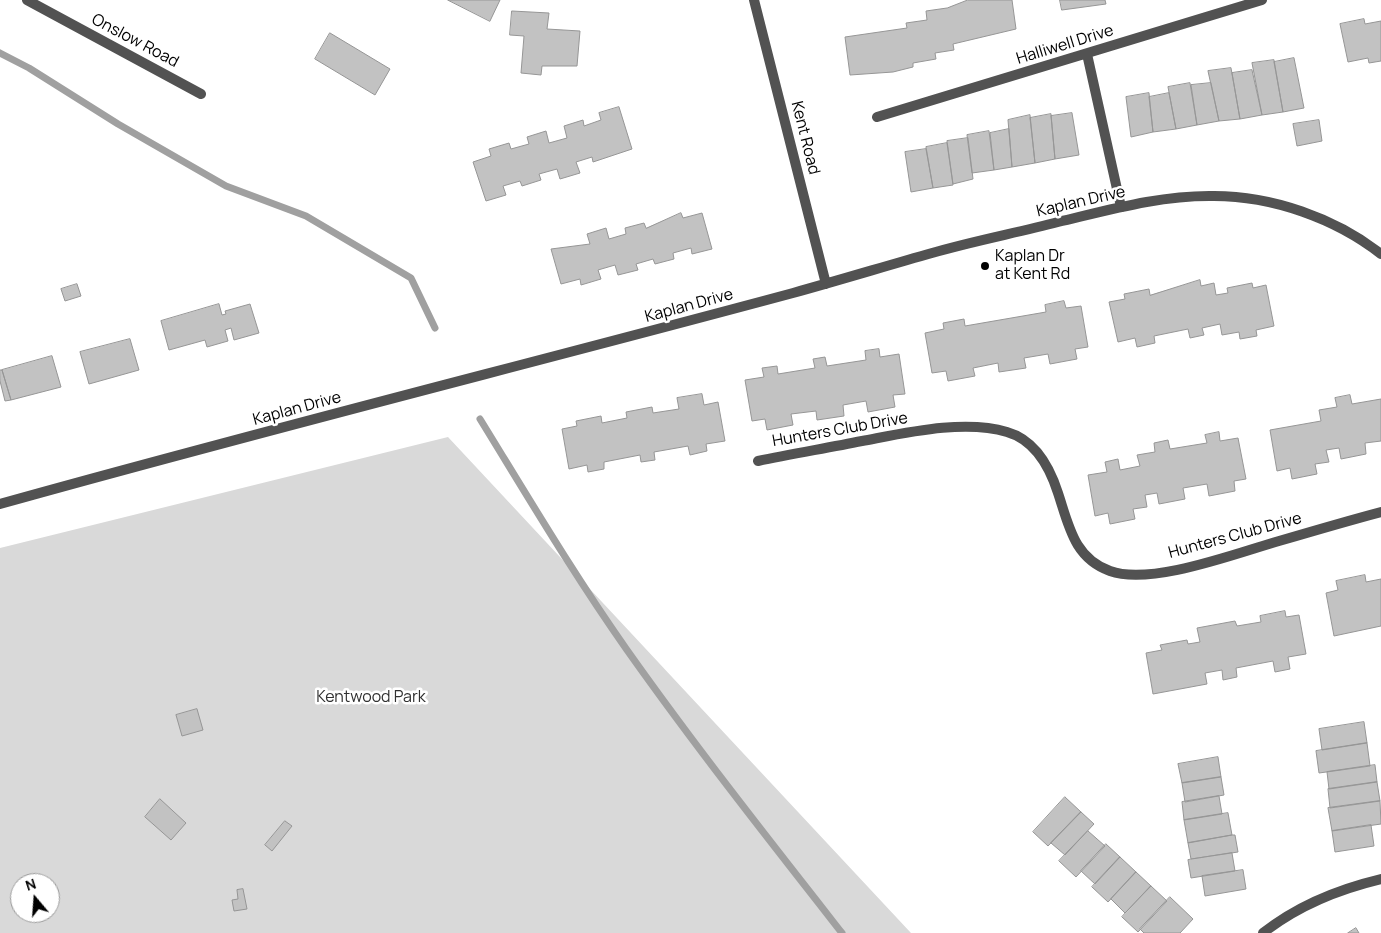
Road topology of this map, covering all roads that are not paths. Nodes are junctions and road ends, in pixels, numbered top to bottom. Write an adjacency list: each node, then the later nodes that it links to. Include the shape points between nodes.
1 (27, 0): 5 (street, Onslow Road)
2 (754, 0): 9 (street, Kent Road)
3 (1262, 0): 4 (street, Halliwell Drive)
4 (1087, 54): 6 (street, Halliwell Drive); 7 (street)
5 (201, 94)
6 (877, 117)
7 (1121, 207): 8 (street, Kaplan Drive, via 1194,196 1254,200 1290,208 1325,221); 9 (street, Kaplan Drive, via 933,253)
8 (1381, 254)
9 (826, 284): 11 (street, Kaplan Drive)
10 (758, 461): 12 (street, Hunters Club Drive, via 914,432 979,426 1009,432 1028,444 1052,473 1079,550 1112,572 1136,574 1201,564)
11 (0, 504)
12 (1381, 512)
13 (1381, 879): 14 (street, via 1340,891 1297,910)
14 (1263, 933)

